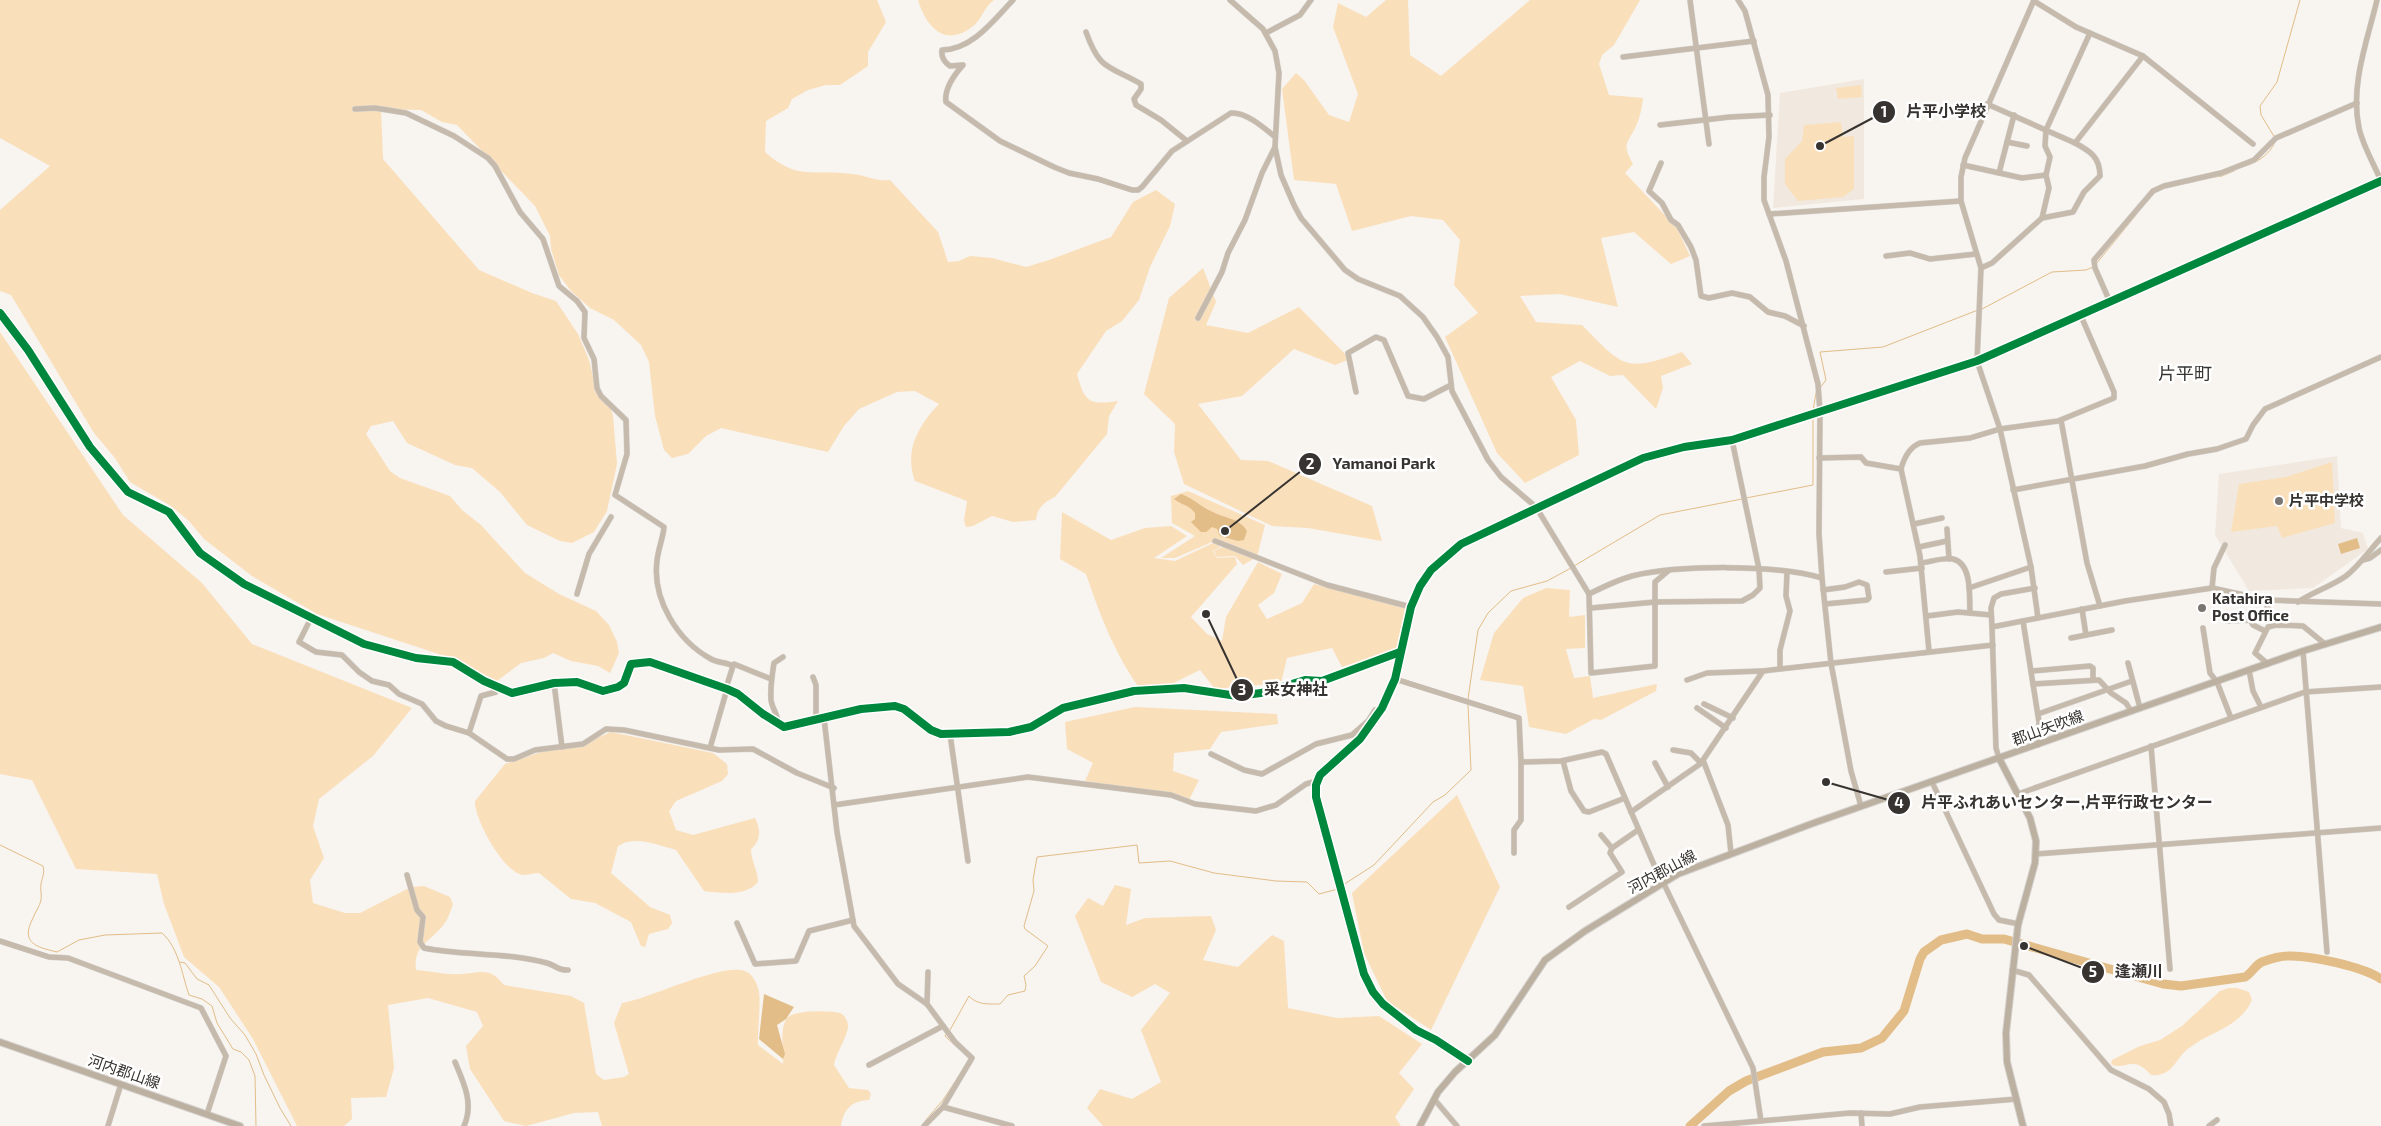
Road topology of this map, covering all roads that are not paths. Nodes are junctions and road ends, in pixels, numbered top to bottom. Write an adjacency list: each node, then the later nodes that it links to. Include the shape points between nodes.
1 (1013, 0): 24 (street, via 968,42 958,48 942,50 947,64 963,65 945,94 946,102 953,109 1000,141 1054,167 1132,190 1138,190 1172,150)
2 (1230, 0): 9 (street)
3 (1310, 0): 9 (street, via 1300,15)
4 (1690, 0): 12 (street)
5 (1738, 0): 11 (street)
6 (2377, 0): 15 (street, via 2358,79)
7 (2034, 1): 10 (street); 16 (street)
8 (1086, 32): 24 (street, via 1093,52 1102,63 1141,84 1134,99 1136,105)
9 (1266, 33): 23 (street, via 1275,51 1279,72)
10 (2090, 33): 13 (street); 22 (street)
11 (1754, 41): 12 (street); 18 (street)
12 (1695, 48): 14 (street); 20 (street)
13 (2144, 56): 26 (street); 28 (street)
14 (1623, 57)
15 (2357, 103): 35 (street, via 2361,136); 42 (street, via 2276,138 2254,160 2221,173 2153,191 2094,260 2094,268)
16 (1987, 104): 19 (street); 32 (street)
17 (355, 109): 134 (street, via 406,113 454,136 488,158 520,212 543,239 559,286 585,312 584,338 594,359 599,392 626,420 627,454 616,495 662,524 663,538 656,566 662,603 687,640 711,659 733,666)
18 (1770, 115): 20 (street); 37 (street, via 1763,190)
19 (2014, 115): 22 (street); 25 (street)
20 (1706, 119): 21 (street); 27 (street)
21 (1660, 125)
22 (2046, 130): 26 (street); 34 (street, via 2045,146 2050,159)
23 (1274, 136): 24 (street, via 1265,127 1233,113); 30 (street)
24 (1187, 141)
25 (2007, 142): 29 (street); 33 (street)
26 (2075, 143): 38 (street, via 2094,154 2100,176 2084,192 2075,210)
27 (1709, 144)
28 (2253, 144)
29 (2027, 146)
30 (1275, 147): 45 (street, via 1222,272); 49 (street, via 1285,186 1301,218 1353,276 1400,296 1423,318 1446,353)
31 (1661, 163): 46 (street, via 1649,190 1662,203 1691,247 1701,296 1732,294 1750,297 1768,312)
32 (1963, 165): 33 (street); 36 (street)
33 (1999, 173): 34 (street, via 2022,178)
34 (2046, 175): 38 (street, via 2049,188)
35 (2381, 181): 42 (street)
36 (1961, 201): 37 (street); 39 (street)
37 (1769, 214): 46 (street, via 1778,234)
38 (2042, 218): 41 (street, via 1990,264)
39 (1976, 254): 40 (street, via 1930,259 1910,253); 41 (street)
40 (1886, 256)
41 (1981, 268): 48 (street)
42 (2110, 302): 44 (street)
43 (0, 313): 97 (street, via 28,350 90,447 128,492 169,512 210,562 244,584)
44 (2081, 316): 48 (street); 52 (street, via 2115,396)
45 (1198, 318)
46 (1804, 326): 51 (street, via 1816,372)
47 (2381, 357): 57 (street, via 2265,409 2243,441 2145,466)
48 (1977, 361): 51 (street); 53 (street)
49 (1451, 385): 50 (street, via 1422,400 1408,396 1384,340 1376,337 1348,353); 59 (street, via 1494,470)
50 (1356, 392)
51 (1820, 412): 54 (street); 55 (street)
52 (2061, 420): 53 (street); 57 (street)
53 (2000, 429): 56 (street, via 1970,438 1920,443 1910,450); 58 (street)
54 (1732, 440): 59 (street, via 1684,447 1644,458); 74 (street)
55 (1819, 458): 56 (street, via 1861,457 1866,462); 78 (street)
56 (1901, 469): 62 (street)
57 (2072, 479): 58 (street); 91 (street, via 2087,563)
58 (2013, 490): 73 (street)
59 (1536, 507): 84 (street); 90 (street, via 1480,533 1447,553 1425,578)
60 (611, 517): 83 (street, via 589,554)
61 (1942, 518): 62 (street)
62 (1914, 524): 68 (street)
63 (1947, 529): 66 (street)
64 (2381, 538): 71 (street)
65 (1215, 541): 90 (street, via 1327,585)
66 (1947, 541): 68 (street); 70 (street)
67 (2225, 545): 81 (street, via 2214,568)
68 (1919, 547): 72 (street)
69 (2381, 550): 71 (street)
70 (1949, 559): 72 (street); 79 (street, via 1964,567)
71 (2362, 560): 87 (street, via 2338,581)
72 (1922, 566): 77 (street); 96 (street)
73 (2031, 566): 79 (street); 80 (street)
74 (1758, 569): 75 (street); 76 (street); 86 (street, via 1760,588 1747,600)
75 (1668, 571): 84 (street, via 1629,577); 86 (street, via 1655,582)
76 (1787, 572): 78 (street); 119 (street, via 1786,596 1790,611 1780,650)
77 (1886, 572)
78 (1822, 578): 82 (street)
79 (1969, 588): 94 (street)
80 (2035, 588): 95 (street, via 1997,595 1992,601); 98 (street)
81 (2212, 588): 85 (street); 91 (street)
82 (1823, 590): 88 (street); 88 (street, via 1859,582 1867,585 1867,600)
83 (577, 594)
84 (1589, 594): 92 (street)
85 (2267, 600): 87 (street); 101 (street, via 2267,606)
86 (1654, 602): 92 (street); 92 (street, via 1655,667 1591,673)
87 (2298, 602): 89 (street)
88 (1825, 604): 115 (street)
89 (2381, 604)
90 (1411, 606): 113 (street)
91 (2100, 606): 93 (street)
92 (1591, 608)
93 (2082, 609): 98 (street); 107 (street)
94 (1970, 613): 95 (street); 96 (street)
95 (1991, 615): 102 (street)
96 (1927, 616): 111 (street)
97 (311, 618): 133 (street, via 385,651 453,662); 150 (street, via 299,642 306,648 342,655 372,681 389,685 399,694 422,704 446,726)
98 (2038, 618): 99 (street)
99 (2023, 621): 102 (street); 122 (street)
100 (2228, 621): 106 (street, via 2250,620)
101 (2280, 624): 106 (street); 109 (street, via 2303,626)
102 (1992, 627): 110 (street)
103 (2381, 627): 109 (main road, 郡山矢吹線)
104 (2203, 628): 129 (street, via 2210,673)
105 (2112, 630): 107 (street)
106 (2265, 631): 118 (street, via 2255,653)
107 (2086, 635): 108 (street)
108 (2071, 638)
109 (2325, 644): 112 (main road, 郡山矢吹線)
110 (1993, 646): 111 (street); 158 (street)
111 (1929, 651): 115 (street)
112 (2303, 651): 118 (main road, 郡山矢吹線); 136 (street)
113 (1400, 652): 126 (street); 151 (street, via 1325,680 1305,680 1261,693 1236,696 1184,688 1142,690 1063,708 1023,730)
114 (783, 657): 125 (street, via 774,663)
115 (1831, 663): 119 (street); 171 (street, via 1851,771)
116 (2128, 663): 128 (street)
117 (734, 664): 125 (street)
118 (2268, 664): 120 (main road, 郡山矢吹線)
119 (1780, 668): 121 (street)
120 (2249, 670): 129 (main road, 郡山矢吹線); 138 (street, via 2253,691)
121 (1762, 671): 127 (street, via 1710,673); 145 (street)
122 (2031, 671): 124 (street, via 2090,666); 131 (street)
123 (813, 677): 147 (street)
124 (2093, 678): 131 (street); 135 (street, via 2101,681)
125 (771, 679): 148 (street, via 771,698)
126 (1395, 679): 141 (street); 160 (street, via 1519,718)
127 (1687, 680)
128 (2132, 681): 135 (street); 140 (street)
129 (2217, 682): 140 (main road, 郡山矢吹線); 146 (street)
130 (554, 683): 133 (street, via 519,693); 134 (street, via 578,682 600,691 613,689 624,683 631,664 644,662); 154 (street)
131 (2033, 684): 143 (street)
132 (2381, 686): 136 (street)
133 (498, 688): 150 (street, via 496,692 481,696)
134 (726, 688): 148 (street); 155 (street)
135 (2108, 690): 142 (street, via 2126,703); 143 (street)
136 (2307, 692): 138 (street); 175 (street)
137 (1704, 704): 145 (street)
138 (2261, 707): 146 (street)
139 (1697, 708): 149 (street)
140 (2140, 708): 142 (main road, 郡山矢吹線)
141 (1381, 709): 157 (street, via 1375,710 1352,735 1316,744 1262,774 1244,770); 163 (street, via 1360,738)
142 (2131, 712): 152 (main road, 郡山矢吹線)
143 (2038, 714): 152 (street)
144 (824, 718): 147 (street); 151 (street, via 895,706 936,733); 166 (street)
145 (1733, 718): 149 (street)
146 (2231, 718): 153 (street)
147 (816, 720): 148 (street, via 789,727)
148 (778, 723)
149 (1726, 728): 161 (street)
150 (469, 733): 154 (street, via 507,759 535,750)
151 (950, 734): 167 (street)
152 (2038, 745): 158 (main road, 郡山矢吹線)
153 (2152, 746): 168 (street); 177 (street)
154 (562, 747): 155 (street, via 583,744 601,731 616,729)
155 (710, 748): 166 (street, via 757,751 797,774)
156 (1674, 750): 161 (street, via 1691,753)
157 (1211, 754)
158 (1999, 758): 164 (main road, 河内郡山線); 168 (main road, 郡山矢吹線)
159 (1563, 761): 160 (street); 169 (street, via 1605,753); 169 (street, via 1571,792 1584,811)
160 (1522, 762): 179 (street, via 1521,820 1514,828)
161 (1702, 762): 165 (street); 180 (street, via 1726,818)
162 (1655, 763): 165 (street)
163 (1317, 781): 167 (street, via 1306,784 1276,805 1256,811 1201,805 1171,795 1037,777); 198 (street, via 1318,808 1364,974 1373,992 1416,1030)
164 (1932, 782): 171 (main road, 河内郡山線); 188 (street, via 1996,918)
165 (1668, 786): 172 (street)
166 (834, 788): 170 (street)
167 (957, 788): 170 (street); 182 (street)
168 (2018, 794): 181 (main road, 郡山矢吹線, via 2034,828)
169 (1625, 798): 172 (street)
170 (834, 805): 186 (street)
171 (1861, 806): 180 (main road, 河内郡山線)
172 (1631, 812): 174 (street)
173 (2381, 828): 175 (street)
174 (1638, 830): 178 (street); 184 (street)
175 (2318, 832): 177 (street); 190 (street)
176 (1601, 835): 178 (street)
177 (2160, 845): 181 (street); 191 (street)
178 (1612, 848): 185 (street, via 1610,853 1622,872)
179 (1514, 853)
180 (1731, 853): 184 (main road, 河内郡山線)
181 (2036, 854): 188 (main road, 郡山矢吹線)
182 (968, 861)
183 (407, 875): 192 (street, via 423,917 420,942 424,948 508,957)
184 (1663, 882): 198 (main road, 河内郡山線, via 1545,960 1495,1035); 207 (street, via 1753,1068)
185 (1569, 908)
186 (853, 920): 187 (street, via 809,931 796,961 755,964); 195 (street, via 857,932 898,984)
187 (737, 923)
188 (2019, 924): 193 (main road, 郡山矢吹線)
189 (0, 941): 206 (street, via 49,957 68,958 202,1008 226,1056)
190 (2327, 952)
191 (2170, 969)
192 (568, 970)
193 (2012, 970): 203 (main road, 郡山矢吹線, via 2005,1048); 219 (street, via 2029,975 2111,1070 2160,1097 2170,1114)
194 (928, 972): 195 (street)
195 (927, 1004): 196 (street)
196 (943, 1026): 200 (street); 204 (street, via 972,1056 972,1060)
197 (0, 1042): 201 (main road, 河内郡山線)
198 (1468, 1061): 202 (main road, 河内郡山線)
199 (455, 1062): 211 (street, via 468,1093 468,1118)
200 (869, 1065)
201 (121, 1084): 206 (main road, 河内郡山線); 209 (street)
202 (1434, 1099): 214 (main road, 河内郡山線); 215 (street)
203 (2017, 1099): 205 (street, via 1920,1107 1890,1114); 218 (main road, 郡山矢吹線)
204 (942, 1107): 212 (street); 213 (street)
205 (1861, 1113): 207 (street); 217 (street)
206 (207, 1114): 210 (main road, 河内郡山線)
207 (1761, 1120): 216 (street)
208 (2217, 1120): 220 (street)
209 (108, 1126)
210 (240, 1126)
211 (464, 1126)
212 (924, 1126)
213 (1012, 1126)
214 (1420, 1126)
215 (1457, 1126)
216 (1704, 1126)
217 (1862, 1126)
218 (2023, 1126)
219 (2171, 1126)
220 (2209, 1126)

